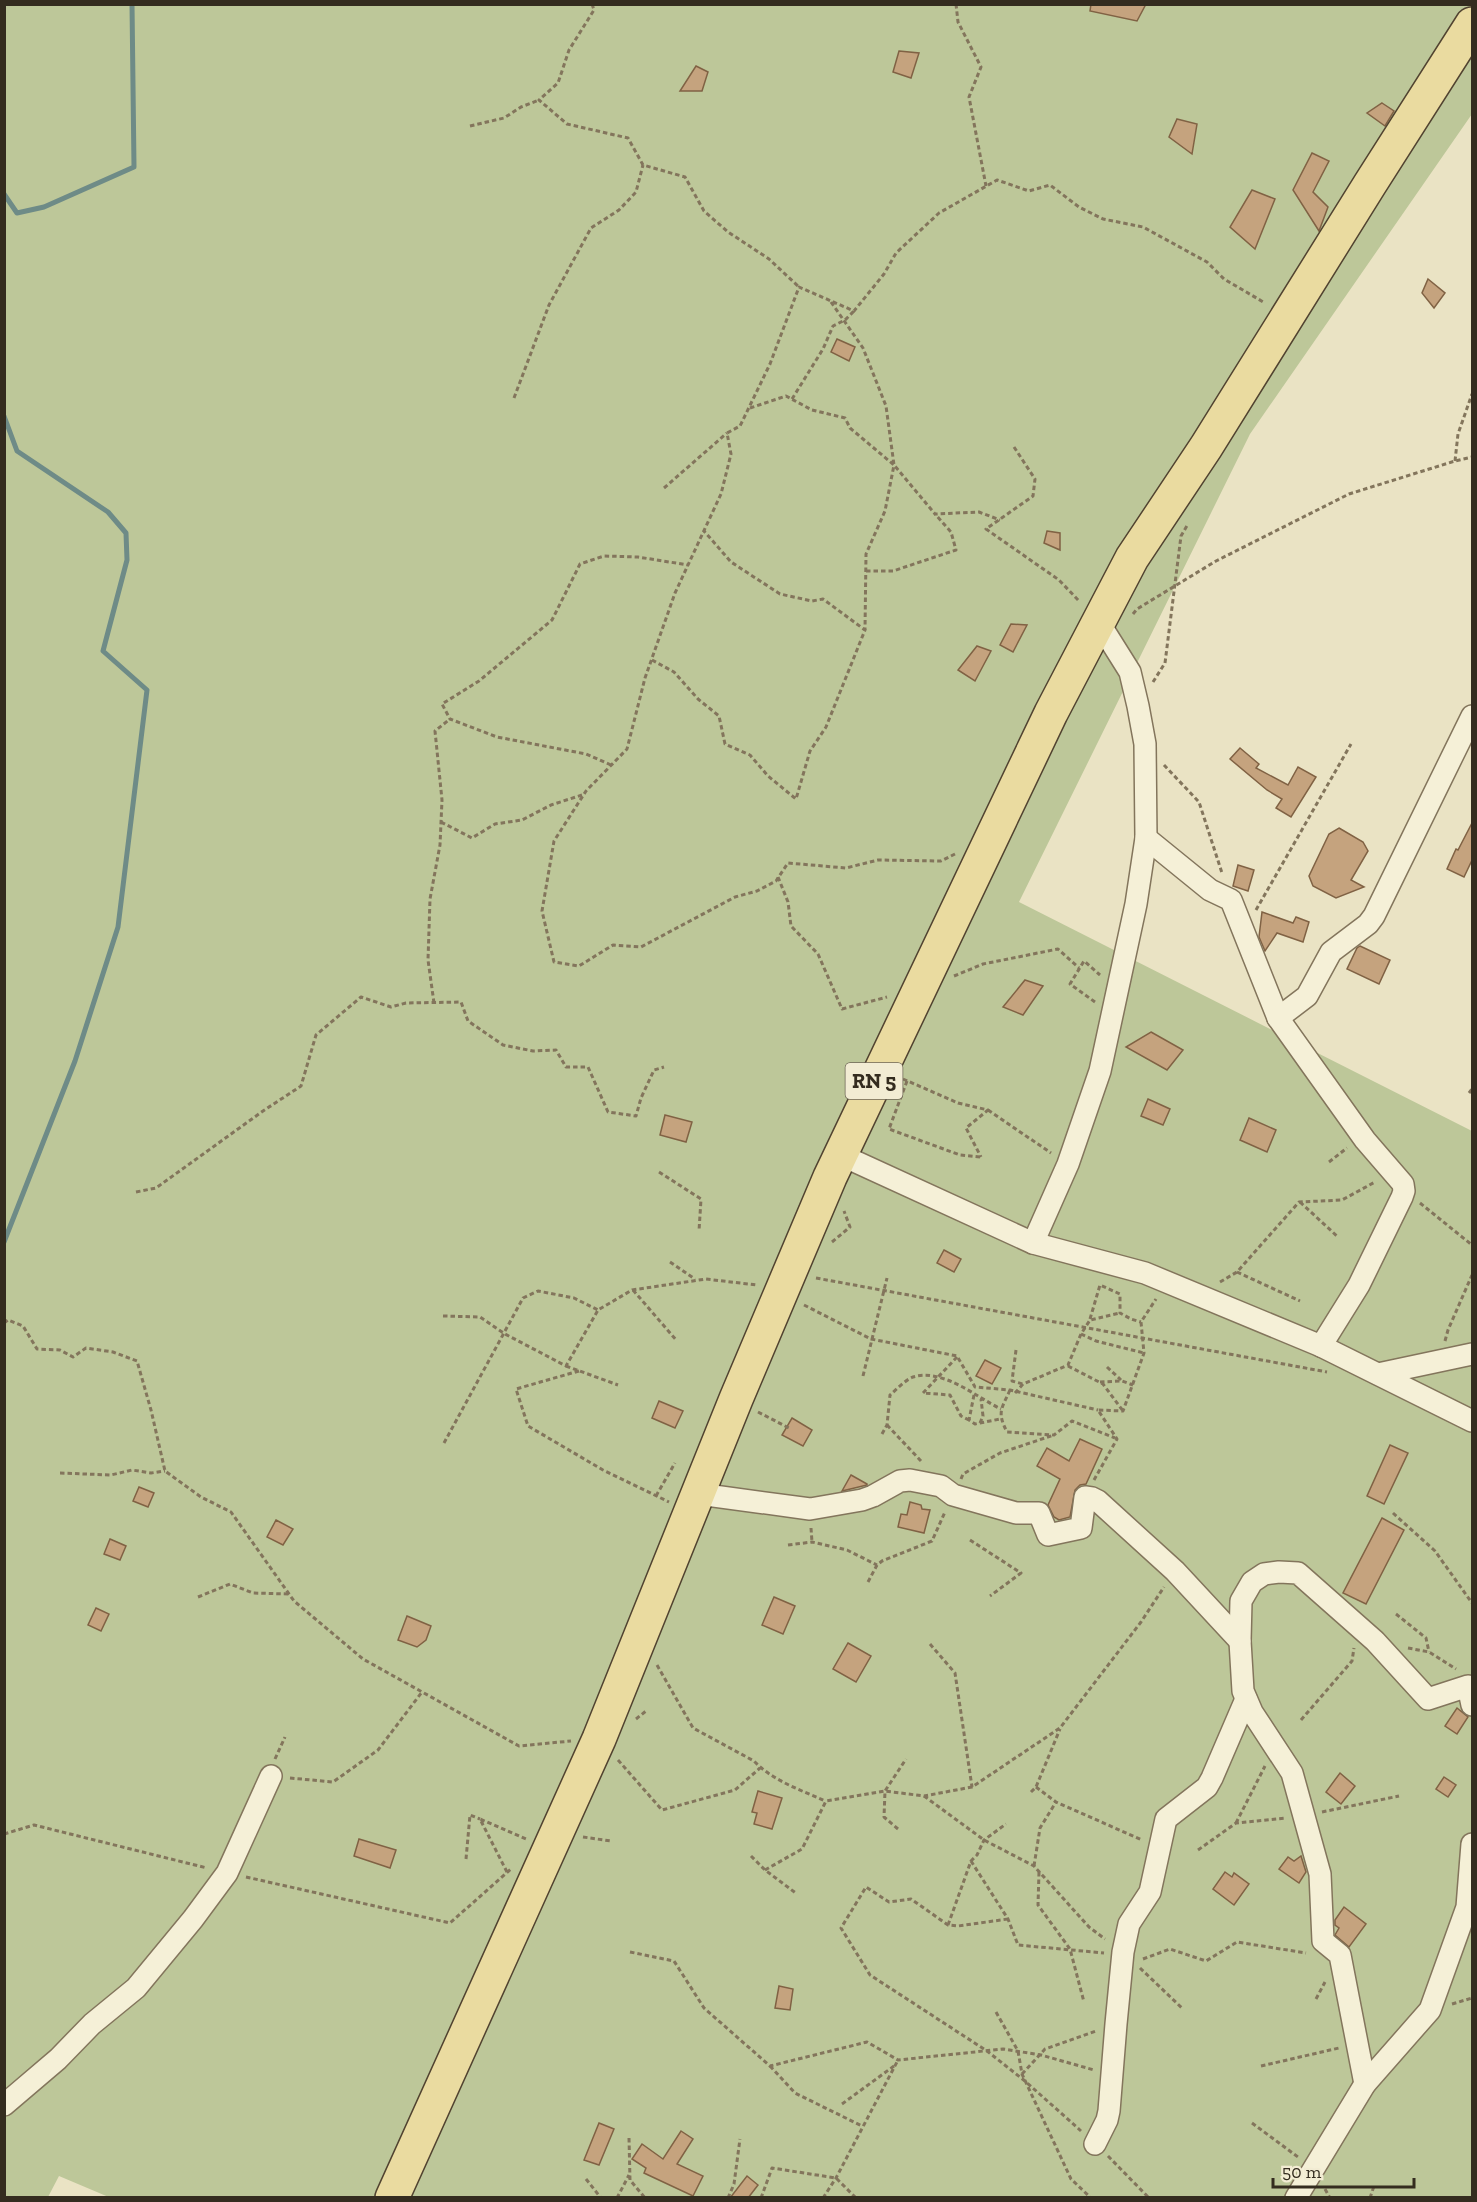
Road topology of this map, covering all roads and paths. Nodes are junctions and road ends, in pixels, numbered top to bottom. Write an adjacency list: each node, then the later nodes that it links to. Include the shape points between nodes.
1 (592, 4): 4 (path, via 594,10 569,50 558,83)
2 (956, 4): 7 (path, via 958,22 981,67 969,97)
3 (1473, 24): 11 (main road, RN 5)
4 (539, 100): 5 (path, via 504,118); 6 (path, via 567,124 628,138)
5 (470, 126)
6 (643, 165): 8 (path, via 685,177 704,211 770,259); 14 (path, via 636,192 619,210 591,228 549,305)
7 (986, 186): 10 (path, via 939,213 896,253); 11 (path, via 997,180 1029,191 1050,185 1103,219 1143,227 1207,262 1224,279)
8 (799, 287): 9 (path); 16 (path)
9 (830, 301): 10 (path); 12 (path)
10 (854, 311): 12 (path)
11 (1287, 316): 31 (main road, RN 5, via 1132,558)
12 (845, 320): 15 (path, via 833,326); 21 (path, via 863,348 886,406)
13 (1473, 394): 20 (path, via 1458,434)
14 (514, 398)
15 (792, 399): 16 (path, via 786,396); 21 (path, via 812,411 845,418 850,428)
16 (749, 408): 17 (path, via 740,426)
17 (727, 433): 22 (path); 26 (path, via 731,454 722,494)
18 (1014, 447): 25 (path, via 1035,479 1033,496)
19 (1473, 457): 20 (path)
20 (1455, 461): 29 (path, via 1349,495 1216,561)
21 (894, 465): 23 (path); 28 (path, via 885,512 866,554)
22 (664, 488)
23 (935, 514): 25 (path, via 979,512); 28 (path, via 951,532 956,550 893,570)
24 (1191, 517): 29 (path, via 1181,536)
25 (999, 520): 31 (path, via 986,529 1059,580)
26 (704, 531): 27 (path); 30 (path, via 731,562 780,594 812,601 823,599)
27 (688, 565): 32 (path); 35 (path, via 604,556 580,564 552,620 478,681 442,704)
28 (866, 571): 30 (path)
29 (1174, 587): 31 (path); 33 (path, via 1165,663)
30 (865, 630): 32 (path, via 826,727 810,751 796,800 750,755 725,744 719,716 674,672)
31 (1104, 630): 33 (street, via 1130,672); 41 (main road, RN 5, via 1051,713)
32 (652, 660): 38 (path, via 627,748)
33 (1138, 706): 36 (street)
34 (1473, 716): 50 (street, via 1374,916 1331,952 1308,996)
35 (450, 719): 38 (path, via 497,737 586,754); 40 (path, via 435,731)
36 (1144, 744): 42 (street); 44 (path, via 1199,802)
37 (1351, 744): 45 (path)
38 (611, 765): 39 (path)
39 (584, 795): 40 (path, via 551,805 522,820 495,824 472,838); 43 (path, via 554,841 542,911 554,962 579,966 614,945 641,947)
40 (441, 822): 48 (path, via 430,899 428,960)
41 (992, 836): 43 (path, via 941,861 878,860 846,868 788,862); 47 (main road, RN 5)
42 (1146, 838): 44 (street, via 1210,890); 49 (street)
43 (778, 877): 47 (path, via 788,902 791,926 818,954 842,1009)
44 (1231, 900): 50 (street)
45 (1253, 916)
46 (1079, 968): 47 (path, via 1058,949 983,964); 49 (path, via 1083,961 1099,974); 49 (path, via 1070,984)
47 (918, 989): 52 (main road, RN 5)
48 (434, 1003): 51 (path, via 461,1002 468,1021 503,1045 533,1051 556,1050 566,1067 588,1067 608,1112 636,1116 654,1070); 61 (path, via 391,1007 361,997 316,1035 301,1086 156,1188)
49 (1114, 1004): 57 (street, via 1100,1071)
50 (1278, 1018): 60 (street, via 1365,1140 1403,1184)
51 (664, 1067)
52 (893, 1075): 55 (path, via 958,1103); 55 (path, via 889,1129 960,1155 981,1157 966,1128); 56 (main road, RN 5)
53 (1473, 1089): 54 (path)
54 (1469, 1093)
55 (988, 1110): 57 (path)
56 (841, 1155): 65 (street); 74 (main road, RN 5)
57 (1068, 1164): 65 (street)
58 (659, 1172): 63 (path, via 701,1199)
59 (1362, 1191): 62 (path, via 1342,1200)
60 (1404, 1191): 66 (path); 86 (street, via 1359,1285)
61 (136, 1192)
62 (1299, 1202): 64 (path); 75 (path, via 1237,1272)
63 (699, 1231)
64 (1338, 1237)
65 (1033, 1243): 68 (street)
66 (1472, 1245)
67 (670, 1262): 72 (path)
68 (1145, 1273): 80 (path, via 1145,1280 1157,1298); 86 (street)
69 (1473, 1275): 91 (path, via 1448,1330)
70 (816, 1278): 96 (path)
71 (887, 1278): 84 (path)
72 (697, 1280): 73 (path); 74 (path, via 762,1286)
73 (633, 1290): 76 (path); 85 (path)
74 (780, 1296): 84 (path); 108 (main road, RN 5)
75 (1300, 1301)
76 (598, 1310): 82 (path, via 573,1298 538,1291 523,1298); 93 (path)
77 (1120, 1313): 79 (path); 79 (path, via 1120,1294 1100,1285); 80 (path)
78 (443, 1317): 82 (path, via 480,1317)
79 (1090, 1320): 83 (path)
80 (1141, 1322): 88 (path)
81 (4, 1323): 124 (path, via 8,1320 23,1326 37,1349 60,1350 73,1357 86,1347 137,1361)
82 (505, 1334): 93 (path); 122 (path)
83 (1081, 1334): 88 (path); 92 (path)
84 (871, 1339): 90 (path); 98 (path)
85 (677, 1341)
86 (1321, 1346): 97 (street)
87 (1016, 1350): 102 (path, via 1012,1381)
88 (1144, 1353): 104 (path)
89 (1473, 1354): 91 (street)
90 (957, 1356): 99 (path); 105 (path, via 975,1387)
91 (1442, 1361): 97 (street)
92 (1068, 1365): 101 (path); 102 (path)
93 (566, 1366): 95 (path)
94 (1107, 1367): 100 (path)
95 (579, 1371): 103 (path); 127 (path, via 516,1389 528,1426)
96 (1332, 1373)
97 (1378, 1374): 115 (street)
98 (863, 1376)
99 (938, 1377): 107 (path); 114 (path, via 923,1393 950,1395 961,1416); 117 (path, via 912,1377 890,1395)
100 (1122, 1381): 101 (path); 104 (path)
101 (1100, 1382): 112 (path)
102 (1023, 1384): 106 (path)
103 (618, 1385)
104 (1133, 1385): 112 (path)
105 (1010, 1390): 106 (path); 110 (path)
106 (1015, 1393): 111 (path)
107 (974, 1394): 109 (path); 114 (path)
108 (735, 1399): 118 (path); 129 (main road, RN 5)
109 (981, 1399): 110 (path); 116 (path)
110 (1001, 1409): 113 (path)
111 (1098, 1410): 112 (path); 121 (path)
112 (1123, 1411)
113 (1000, 1419): 116 (path); 120 (path, via 1007,1432)
114 (969, 1420): 116 (path)
115 (1473, 1421)
116 (980, 1423)
117 (887, 1425): 119 (path); 126 (path)
118 (789, 1428)
119 (882, 1434)
120 (1054, 1435): 121 (path, via 1072,1421); 126 (path, via 1000,1453 963,1474)
121 (1117, 1438): 128 (path)
122 (444, 1443)
123 (675, 1463): 127 (path)
124 (165, 1471): 125 (path); 136 (path, via 201,1497 231,1512)
125 (60, 1473)
126 (947, 1490): 128 (street, via 1016,1513 1039,1513 1048,1535 1081,1528); 129 (street, via 900,1481 862,1500 810,1509); 133 (path, via 932,1541)
127 (656, 1496): 129 (path)
128 (1085, 1497): 134 (street, via 1098,1501)
129 (694, 1503): 142 (main road, RN 5)
130 (1393, 1513): 139 (path, via 1435,1551)
131 (970, 1540): 137 (path, via 1022,1573)
132 (788, 1545): 133 (path, via 824,1544)
133 (877, 1565): 135 (path)
134 (1175, 1571): 143 (street); 152 (path)
135 (868, 1582)
136 (289, 1594): 138 (path, via 254,1593 230,1584); 148 (path, via 363,1659)
137 (990, 1596)
138 (198, 1597)
139 (1473, 1604)
140 (1396, 1614): 146 (path, via 1426,1638)
141 (1358, 1626): 143 (street, via 1298,1574 1279,1572 1264,1574 1252,1582 1241,1601); 144 (street); 151 (path, via 1352,1661)
142 (639, 1635): 153 (main road, RN 5); 156 (path, via 693,1728)
143 (1240, 1641): 149 (street)
144 (1375, 1641): 146 (path); 150 (street, via 1428,1699 1468,1686)
145 (930, 1644): 158 (path, via 955,1673)
146 (1429, 1652): 147 (path)
147 (1459, 1671)
148 (422, 1692): 153 (path, via 519,1746); 157 (path, via 378,1750 333,1782)
149 (1246, 1699): 154 (street); 173 (street, via 1207,1787 1166,1819)
150 (1473, 1705)
151 (1300, 1720)
152 (1060, 1728): 158 (path); 159 (path)
153 (599, 1738): 156 (path, via 662,1810 735,1790); 172 (main road, RN 5)
154 (1274, 1747): 166 (path); 186 (street, via 1292,1773 1320,1874)
155 (906, 1759): 160 (path)
156 (760, 1768): 163 (path)
157 (271, 1776): 182 (street)
158 (972, 1787): 162 (path)
159 (1036, 1787): 161 (path); 164 (path)
160 (885, 1791): 162 (path); 163 (path); 168 (path, via 884,1817)
161 (1030, 1792)
162 (924, 1797): 170 (path)
163 (826, 1801): 179 (path, via 802,1849)
164 (1056, 1802): 173 (path); 178 (path, via 1040,1828)
165 (480, 1819): 172 (path); 175 (path, via 470,1815); 181 (path)
166 (1236, 1823)
167 (1006, 1824): 170 (path)
168 (898, 1829)
169 (4, 1834): 182 (path, via 34,1825)
170 (984, 1840): 176 (path); 178 (path)
171 (1473, 1844): 205 (street, via 1467,1907 1430,2010)
172 (549, 1850): 218 (main road, RN 5)
173 (1159, 1850): 189 (street, via 1150,1892 1129,1924)
174 (751, 1856): 179 (path)
175 (466, 1859)
176 (971, 1861): 184 (path); 185 (path)
177 (515, 1866): 181 (path)
178 (1034, 1866): 180 (path)
179 (765, 1870): 183 (path)
180 (1039, 1870): 187 (path, via 1038,1905); 189 (path, via 1089,1927)
181 (507, 1872): 182 (path, via 450,1923)
182 (227, 1873): 207 (street, via 136,1988)
183 (797, 1894)
184 (1008, 1919): 185 (path); 187 (path, via 1018,1945)
185 (948, 1925): 195 (path, via 911,1899 889,1902 866,1887 841,1928 870,1975)
186 (1323, 1941): 191 (path, via 1312,1954 1238,1942 1206,1961 1170,1949 1134,1962); 194 (street, via 1340,1955)
187 (1070, 1949): 189 (path); 190 (path)
188 (630, 1952): 200 (path, via 674,1961 704,2008)
189 (1124, 1952): 193 (street)
190 (1084, 2002)
191 (1183, 2009)
192 (996, 2012): 196 (path)
193 (1116, 2024): 197 (path, via 1045,2049); 203 (street)
194 (1358, 2044): 201 (path); 205 (street)
195 (987, 2051): 196 (path); 198 (path); 204 (path)
196 (1018, 2051): 197 (path); 202 (path)
197 (1041, 2055): 202 (path); 203 (path)
198 (898, 2060): 199 (path); 200 (path, via 867,2042)
199 (895, 2065): 206 (path); 209 (path)
200 (770, 2066): 209 (path, via 795,2093)
201 (1261, 2066)
202 (1022, 2074): 204 (path)
203 (1113, 2075): 212 (street, via 1107,2120)
204 (1024, 2080): 212 (path); 226 (path, via 1071,2179)
205 (1365, 2084): 213 (street)
206 (842, 2104)
207 (4, 2105)
208 (1252, 2123): 213 (path)
209 (862, 2126): 214 (path)
210 (629, 2138): 216 (path)
211 (740, 2139): 222 (path, via 734,2184)
212 (1095, 2144): 227 (path)
213 (1314, 2169): 228 (street); 229 (path)
214 (836, 2178): 223 (path, via 772,2168); 224 (path); 225 (path)
215 (586, 2179): 219 (path)
216 (630, 2180): 220 (path, via 631,2172); 221 (path)
217 (1374, 2186): 230 (path)
218 (392, 2198)
219 (601, 2198)
220 (617, 2198)
221 (645, 2198)
222 (728, 2198)
223 (761, 2198)
224 (823, 2198)
225 (856, 2198)
226 (1091, 2198)
227 (1149, 2198)
228 (1296, 2198)
229 (1330, 2198)
230 (1370, 2198)

